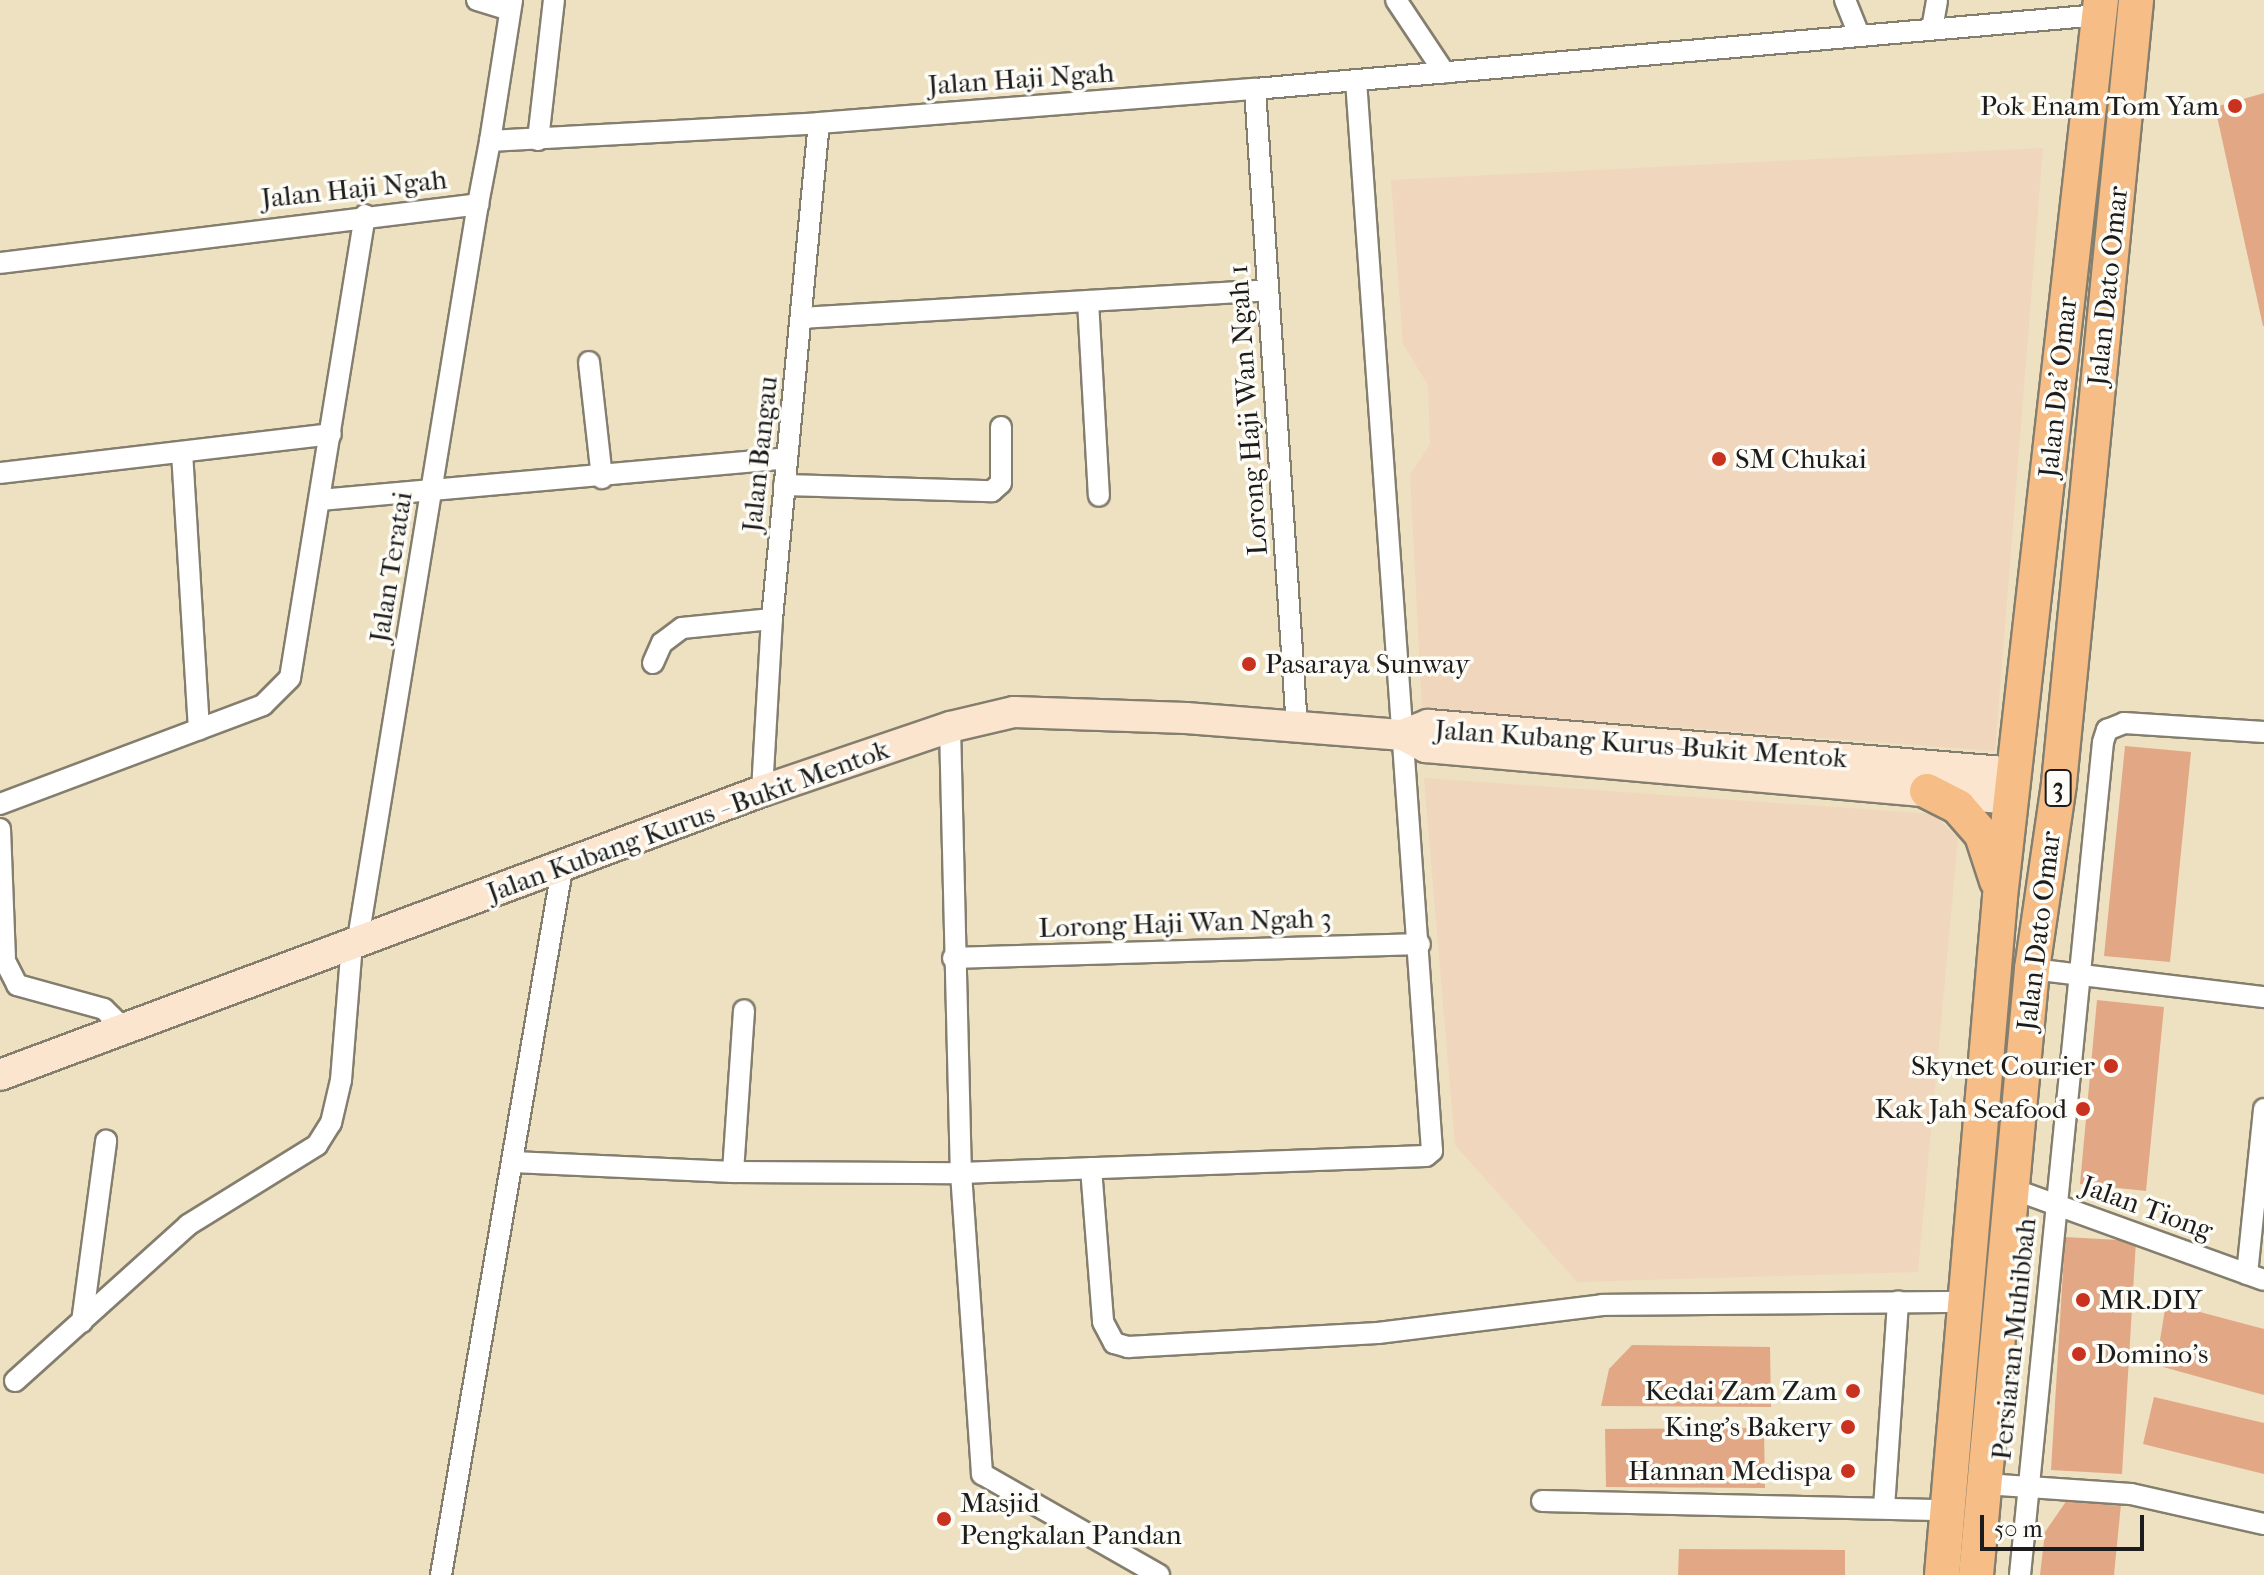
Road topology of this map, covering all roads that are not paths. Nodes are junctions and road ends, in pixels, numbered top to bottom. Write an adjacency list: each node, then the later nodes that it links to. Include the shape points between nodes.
1 (477, 0): 7 (street)
2 (554, 0): 15 (street)
3 (1396, 0): 11 (street)
4 (1845, 0): 10 (street)
5 (1937, 0): 9 (street)
6 (2136, 0): 34 (highway, Jalan Dato Omar / 3)
7 (511, 5): 16 (street)
8 (2100, 8): 9 (street, Jalan Haji Ngah); 42 (highway, Jalan Da' Omar / 3)
9 (1932, 29): 10 (street, Jalan Haji Ngah)
10 (1859, 35): 11 (street, Jalan Haji Ngah)
11 (1444, 72): 12 (street, Jalan Haji Ngah)
12 (1356, 81): 13 (street, Jalan Haji Ngah); 41 (street)
13 (1255, 89): 14 (street, Jalan Haji Ngah); 20 (street, Lorong Haji Wan Ngah 1)
14 (819, 123): 15 (street, Jalan Haji Ngah); 22 (street, Jalan Bangau)
15 (538, 140): 16 (street, Jalan Haji Ngah)
16 (490, 141): 17 (street, Jalan Haji Ngah)
17 (478, 204): 18 (street, Jalan Haji Ngah); 31 (street, Jalan Teratai)
18 (365, 215): 19 (street, Jalan Haji Ngah); 25 (street)
19 (0, 263)
20 (1267, 290): 21 (street); 38 (street, Lorong Haji Wan Ngah 1)
21 (1088, 301): 22 (street); 32 (street)
22 (802, 318): 27 (street, Jalan Bangau)
23 (589, 362): 29 (street)
24 (1001, 427): 30 (street, via 1001,483 992,491)
25 (331, 434): 26 (street); 33 (street)
26 (182, 452): 28 (street); 39 (street)
27 (787, 458): 29 (street); 30 (street, Jalan Bangau)
28 (0, 473)
29 (602, 478): 31 (street)
30 (784, 485): 35 (street, Jalan Bangau)
31 (431, 494): 33 (street); 49 (street, Jalan Teratai)
32 (1099, 496)
33 (320, 500): 39 (street, via 290,678 263,705)
34 (2084, 541): 42 (highway, via 2068,594 2047,762); 52 (highway, Jalan Dato Omar / 3, via 2059,783)
35 (772, 619): 36 (street, via 682,628 662,643); 43 (street, Jalan Bangau)
36 (653, 663)
37 (950, 727): 38 (main road, Jalan Kubang Kurus - Bukit Mentok, via 1044,710); 43 (main road, Jalan Kubang Kurus - Bukit Mentok); 51 (street)
38 (1297, 728): 41 (main road, Jalan Kubang Kurus - Bukit Mentok)
39 (199, 729): 45 (street)
40 (2264, 732): 53 (street, Persiaran Muhibbah, via 2124,723 2107,730)
41 (1403, 735): 42 (main road, Jalan Kubang Kurus-Bukit Mentok, via 1428,725); 44 (main road, Jalan Kubang Kurus-Bukit Mentok, via 1426,747); 50 (street)
42 (2020, 786): 44 (main road, Jalan Kubang Kurus-Bukit Mentok); 48 (highway, Jalan Dato Omar / 3); 52 (highway, via 2041,816)
43 (762, 791): 47 (main road, Jalan Kubang Kurus - Bukit Mentok)
44 (1927, 791): 48 (highway, via 1958,807 1982,835)
45 (0, 804)
46 (0, 829): 56 (street, via 5,961 17,985 104,1009)
47 (562, 869): 49 (main road, Jalan Kubang Kurus - Bukit Mentok); 60 (street)
48 (2000, 897): 68 (highway, Jalan Dato Omar / 3)
49 (355, 940): 56 (main road, Jalan Kubang Kurus - Bukit Mentok); 69 (street, Jalan Teratai, via 341,1080 331,1123 317,1145 188,1225)
50 (1420, 944): 51 (street, Lorong Haji Wan Ngah 3); 61 (street, via 1435,1142 1426,1156)
51 (953, 958): 63 (street)
52 (2032, 969): 53 (street); 64 (highway, Jalan Dato Omar / 3)
53 (2079, 975): 54 (street); 65 (street, Persiaran Muhibbah)
54 (2264, 997)
55 (744, 1010): 62 (street)
56 (123, 1028): 57 (main road, Jalan Kubang Kurus - Bukit Mentok)
57 (0, 1075)
58 (2264, 1109): 66 (street)
59 (106, 1141): 69 (street)
60 (513, 1162): 62 (street); 77 (street)
61 (1091, 1168): 63 (street); 67 (street, via 1103,1322 1114,1343 1128,1347 1378,1333 1586,1306)
62 (733, 1172): 63 (street)
63 (961, 1173): 78 (street, via 981,1470 999,1487)
64 (2010, 1188): 65 (street, Jalan Tiong); 71 (highway, Jalan Dato Omar / 3)
65 (2056, 1204): 66 (street, Jalan Tiong); 72 (street, Persiaran Muhibbah)
66 (2256, 1277)
67 (1898, 1301): 68 (street); 74 (street)
68 (1966, 1302): 75 (highway, Jalan Dato Omar / 3)
69 (82, 1322): 70 (street, Jalan Teratai)
70 (15, 1381)
71 (1985, 1484): 72 (street); 80 (highway, Jalan Dato Omar / 3)
72 (2028, 1487): 76 (street, via 2131,1494); 81 (street, Persiaran Muhibbah)
73 (1542, 1501): 74 (street)
74 (1884, 1508): 75 (street)
75 (1947, 1510): 79 (highway, Jalan Dato Omar / 3)
76 (2264, 1524)
77 (441, 1575)
78 (1159, 1575)
79 (1942, 1575)
80 (1976, 1575)
81 (2020, 1575)

